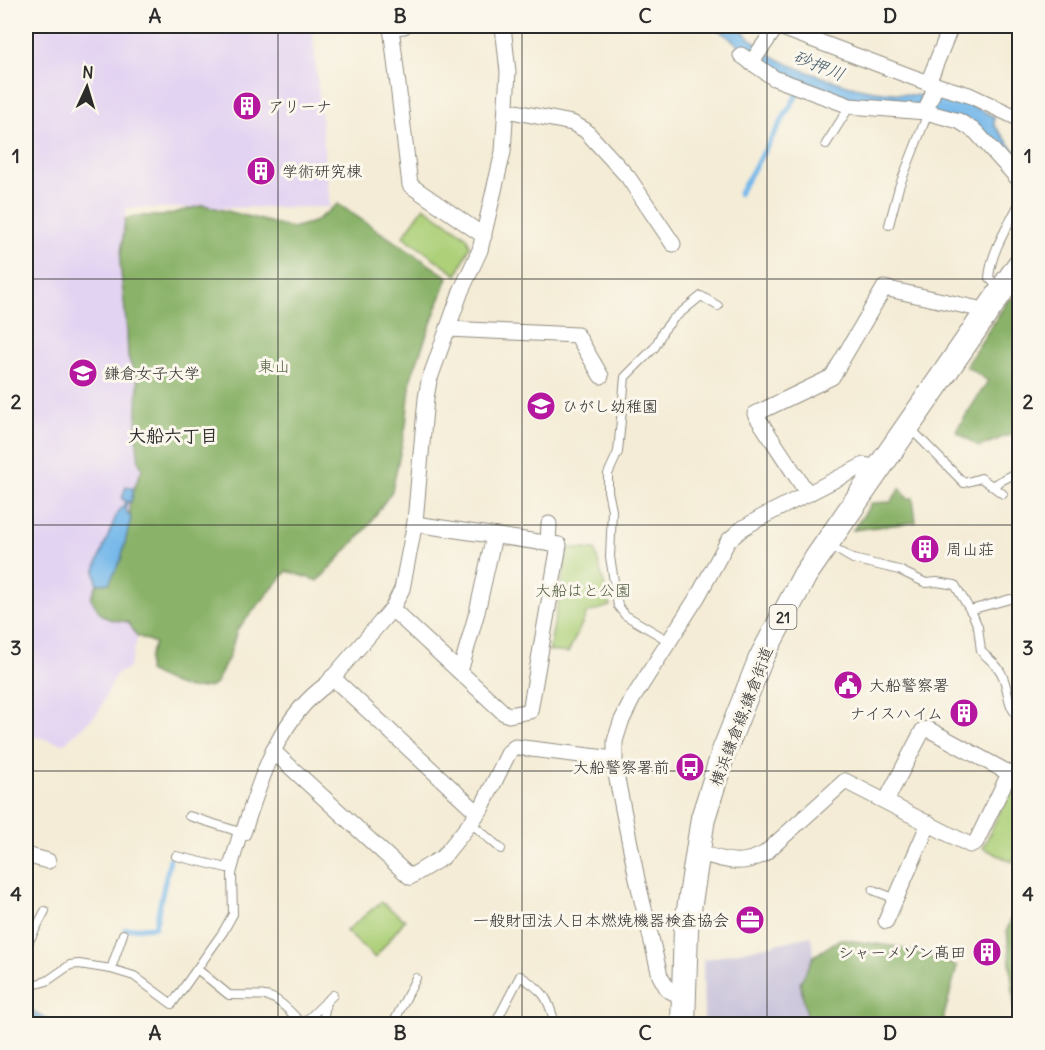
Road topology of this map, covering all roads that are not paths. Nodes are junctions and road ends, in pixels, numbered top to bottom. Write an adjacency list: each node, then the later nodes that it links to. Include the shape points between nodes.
1 (404, 26): 14 (street, via 391,27 410,185)
2 (503, 26): 7 (street, via 508,72)
3 (777, 26): 5 (street); 6 (street, via 748,60 774,78)
4 (951, 26): 5 (street)
5 (932, 84): 8 (street); 9 (street, via 969,95)
6 (850, 106): 8 (street); 10 (lane)
7 (506, 110): 14 (street, via 503,152); 15 (street, via 572,123 585,130 628,177)
8 (927, 113): 11 (street, via 959,122 976,132); 13 (lane)
9 (1020, 119)
10 (826, 144)
11 (1020, 181)
12 (1020, 202): 16 (lane, via 995,252 989,278)
13 (889, 225)
14 (484, 236): 19 (street)
15 (673, 244)
16 (1014, 276): 18 (main road, 横浜鎌倉線;鎌倉街道 / 21)
17 (718, 306): 35 (lane, via 701,297 673,319 655,347 625,377 618,452 608,474 612,510 610,557 618,606 625,615)
18 (988, 311): 21 (main road, 横浜鎌倉線;鎌倉街道 / 21); 25 (street, via 884,288 832,377 755,414)
19 (448, 329): 20 (street, via 577,335); 27 (street, via 426,398)
20 (601, 376)
21 (909, 427): 22 (main road, 横浜鎌倉線;鎌倉街道 / 21); 24 (lane, via 964,483 981,478)
22 (880, 468): 25 (street, via 864,465); 31 (main road, 横浜鎌倉線;鎌倉街道 / 21)
23 (1020, 471): 24 (lane)
24 (993, 485): 26 (lane)
25 (808, 494): 35 (street, via 743,528 728,541)
26 (1003, 494)
27 (414, 524): 29 (street); 33 (street, via 402,589)
28 (549, 524): 30 (street)
29 (494, 536): 30 (street); 36 (street, via 477,612)
30 (548, 543): 36 (street, via 559,545 530,711 504,713)
31 (827, 543): 34 (lane, via 853,560 899,570 926,583 955,585); 47 (main road, 横浜鎌倉線;鎌倉街道 / 21, via 805,575 761,658 724,751)
32 (1010, 598): 34 (lane)
33 (392, 609): 36 (street); 37 (street)
34 (970, 610): 38 (lane, via 978,627 981,651 997,664 1014,713)
35 (669, 641): 40 (street, via 626,710 615,741)
36 (458, 670)
37 (332, 677): 39 (street, via 286,726); 43 (street)
38 (1020, 718)
39 (273, 751): 43 (street, via 410,877 444,857); 45 (street)
40 (615, 759): 43 (street, via 515,747); 63 (street, via 660,976 668,990)
41 (885, 801): 44 (street); 44 (street, via 923,730 928,729 1007,771 976,842 970,845); 47 (street, via 845,781 764,854 748,862)
42 (189, 816): 45 (lane)
43 (474, 818): 46 (lane)
44 (929, 823): 52 (street)
45 (241, 832): 49 (lane, via 227,868); 58 (lane, via 232,874 232,914)
46 (501, 849)
47 (696, 852): 63 (main road, 横浜鎌倉線;鎌倉街道 / 21)
48 (26, 855): 50 (street)
49 (176, 856)
50 (48, 861)
51 (873, 890): 52 (lane)
52 (896, 900): 54 (street)
53 (45, 911): 56 (lane)
54 (886, 921)
55 (123, 934): 57 (lane)
56 (26, 947)
57 (111, 969): 58 (lane, via 134,976 172,1004); 61 (lane, via 75,963 40,984)
58 (196, 969): 65 (lane, via 229,995 271,996)
59 (26, 975): 61 (lane)
60 (416, 978): 67 (lane)
61 (28, 986)
62 (333, 995): 64 (lane)
63 (682, 997): 70 (main road, 横浜鎌倉線;鎌倉街道 / 21)
64 (326, 1001): 65 (lane); 66 (lane)
65 (302, 1024)
66 (322, 1024)
67 (393, 1024)
68 (495, 1024): 69 (lane, via 520,976 545,995)
69 (555, 1024)
70 (683, 1024)

